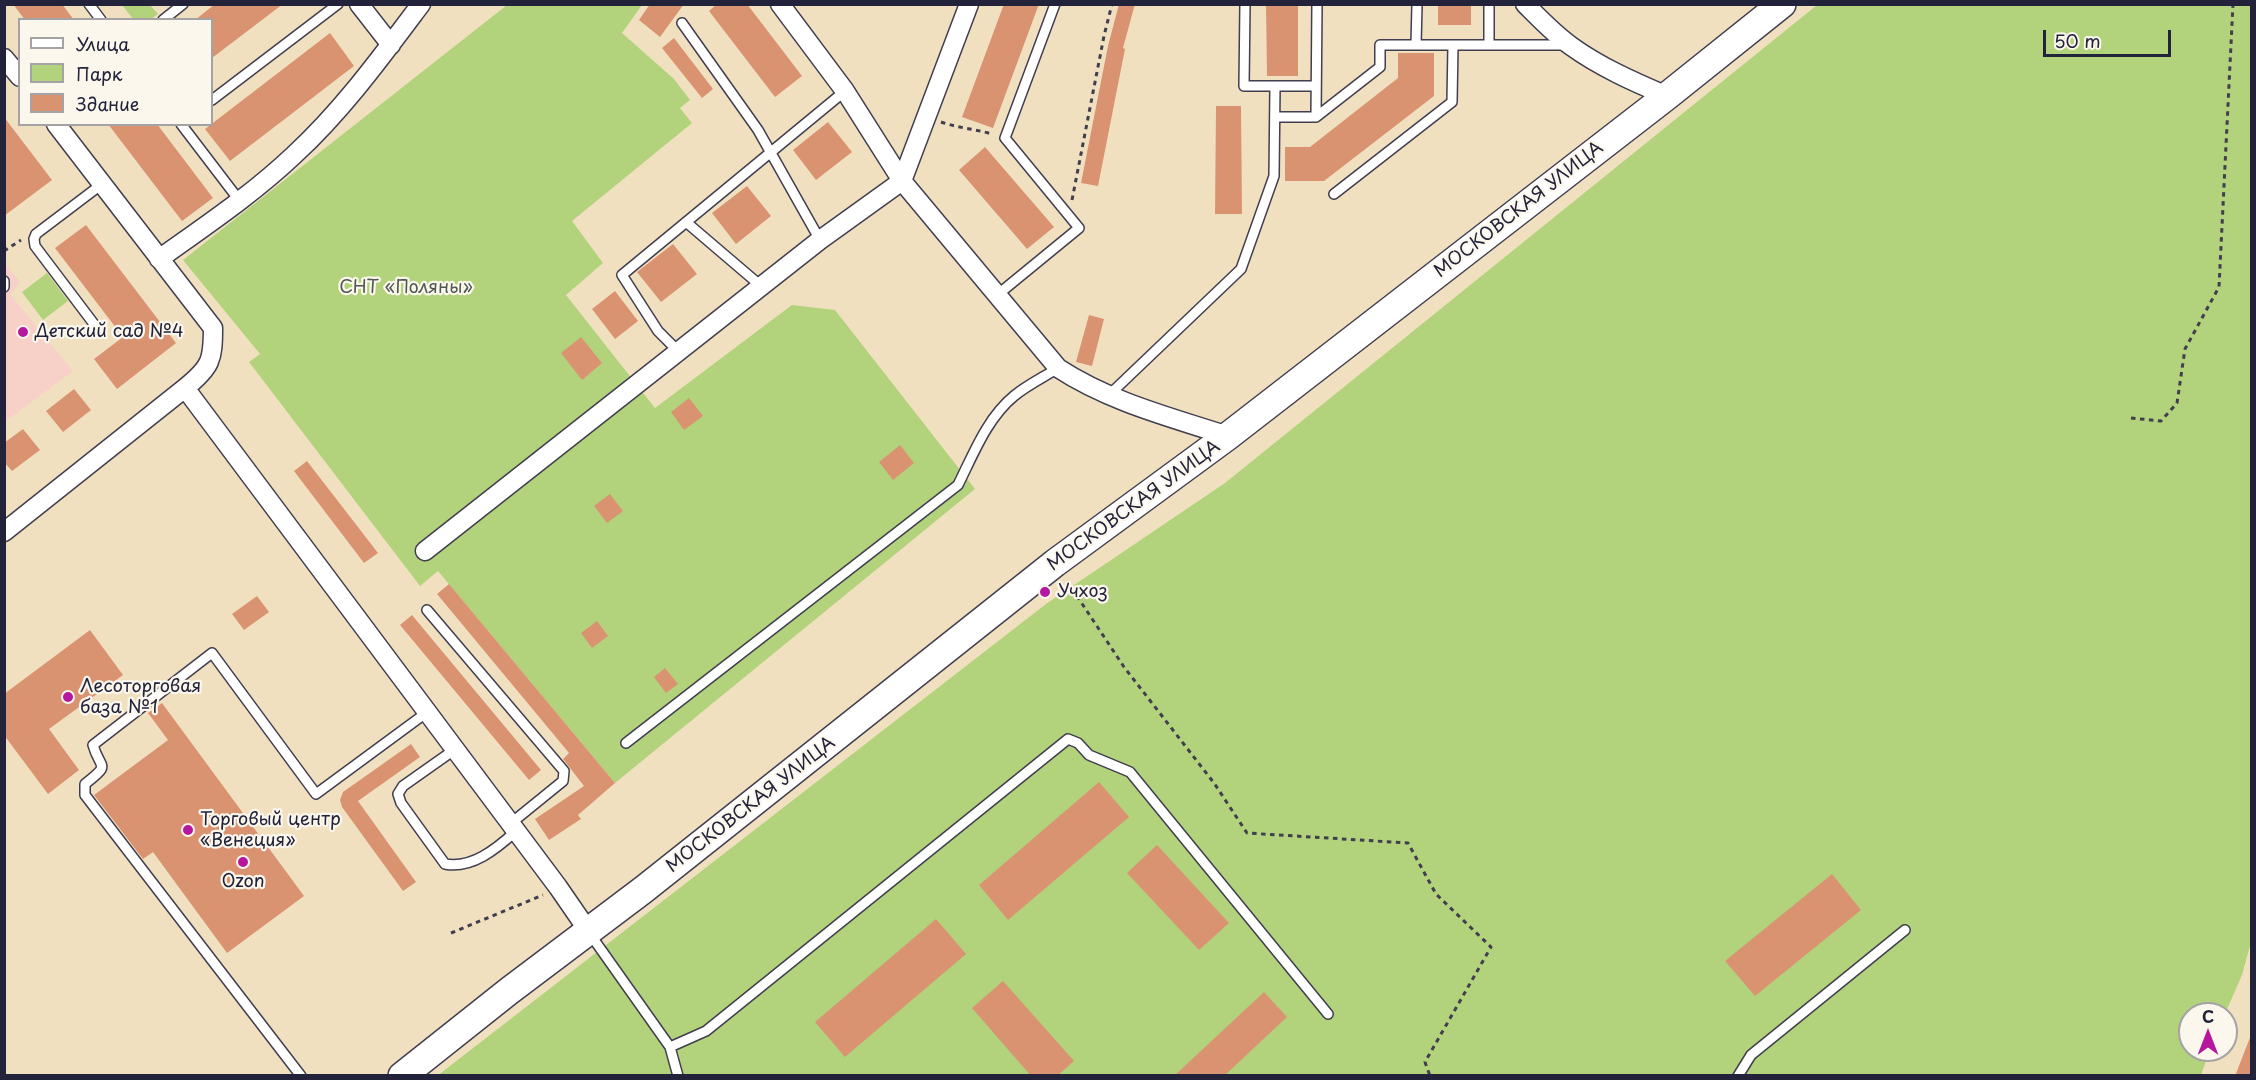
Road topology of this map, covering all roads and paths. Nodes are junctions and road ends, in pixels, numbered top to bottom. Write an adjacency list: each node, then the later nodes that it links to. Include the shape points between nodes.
1 (89, 4): 17 (lane)
2 (183, 4): 18 (lane)
3 (338, 4): 31 (lane)
4 (359, 4): 20 (street)
5 (421, 4): 20 (street)
6 (780, 4): 29 (street)
7 (969, 4): 32 (street)
8 (1055, 4): 37 (lane)
9 (1112, 4): 43 (path)
10 (1245, 4): 27 (lane, via 1244,86)
11 (1317, 4): 28 (lane)
12 (1417, 4): 21 (lane)
13 (1489, 4): 23 (lane)
14 (1525, 4): 24 (street)
15 (1782, 4): 30 (main road, МОСКОВСКАЯ УЛИЦА)
16 (2234, 4): 58 (path, via 2219,287 2185,349 2176,403 2161,421)
17 (100, 18)
18 (166, 18)
19 (682, 23): 38 (lane)
20 (390, 45): 42 (street, via 294,155)
21 (1416, 45): 22 (lane); 34 (lane, via 1380,45 1380,67)
22 (1453, 45): 23 (lane); 41 (lane, via 1452,102)
23 (1489, 45): 24 (lane)
24 (1569, 45): 30 (street)
25 (4, 58): 26 (street)
26 (18, 75)
27 (1275, 86): 28 (lane); 33 (lane)
28 (1316, 86): 34 (lane)
29 (845, 91): 38 (lane); 39 (street)
30 (1667, 96): 59 (main road, МОСКОВСКАЯ УЛИЦА)
31 (213, 99)
32 (928, 117): 37 (path, via 960,129); 39 (street)
33 (1275, 117): 34 (lane); 57 (lane, via 1274,176 1241,269)
34 (1316, 117)
35 (58, 126): 40 (street)
36 (183, 126): 42 (lane)
37 (1005, 138): 43 (lane)
38 (771, 152): 44 (lane); 46 (lane)
39 (902, 181): 46 (street); 52 (street)
40 (102, 184): 45 (lane); 48 (street)
41 (1334, 194)
42 (239, 200): 48 (street)
43 (1069, 216): 52 (lane, via 1079,228)
44 (686, 222): 50 (lane); 54 (lane, via 622,275 658,331)
45 (33, 239): 47 (path, via 24,237); 53 (lane)
46 (820, 240): 50 (street)
47 (4, 251)
48 (159, 259): 56 (street, via 213,328 213,354 202,374)
49 (4, 281): 51 (lane)
50 (760, 286): 54 (street)
51 (4, 287)
52 (996, 296): 55 (street)
53 (97, 328)
54 (678, 351): 61 (street)
55 (1058, 368): 57 (street); 65 (lane, via 1003,407 958,484)
56 (185, 388): 60 (street); 64 (street)
57 (1108, 396): 59 (street)
58 (2131, 418)
59 (1228, 436): 62 (main road, МОСКОВСКАЯ УЛИЦА)
60 (4, 532)
61 (425, 551)
62 (1055, 563): 70 (main road, МОСКОВСКАЯ УЛИЦА); 77 (path, via 1124,667 1214,783 1247,833 1408,843 1436,894 1491,947 1425,1062)
63 (428, 610): 67 (lane, via 564,771 563,781)
64 (426, 712): 66 (street); 74 (lane, via 316,794 212,652 93,745 103,766 86,784 85,795)
65 (626, 743)
66 (454, 750): 67 (street); 67 (lane, via 403,786 398,794 400,803 445,864 469,864 501,845)
67 (513, 828): 70 (street)
68 (546, 894): 71 (path)
69 (1905, 930): 78 (lane, via 1751,1055)
70 (589, 932): 73 (lane); 75 (main road, МОСКОВСКАЯ УЛИЦА)
71 (451, 933)
72 (1328, 1014): 73 (lane, via 1130,772 1089,755 1068,739 706,1031)
73 (670, 1047): 76 (lane)
74 (301, 1076)
75 (402, 1076)
76 (678, 1076)
77 (1430, 1076)
78 (1738, 1076)

